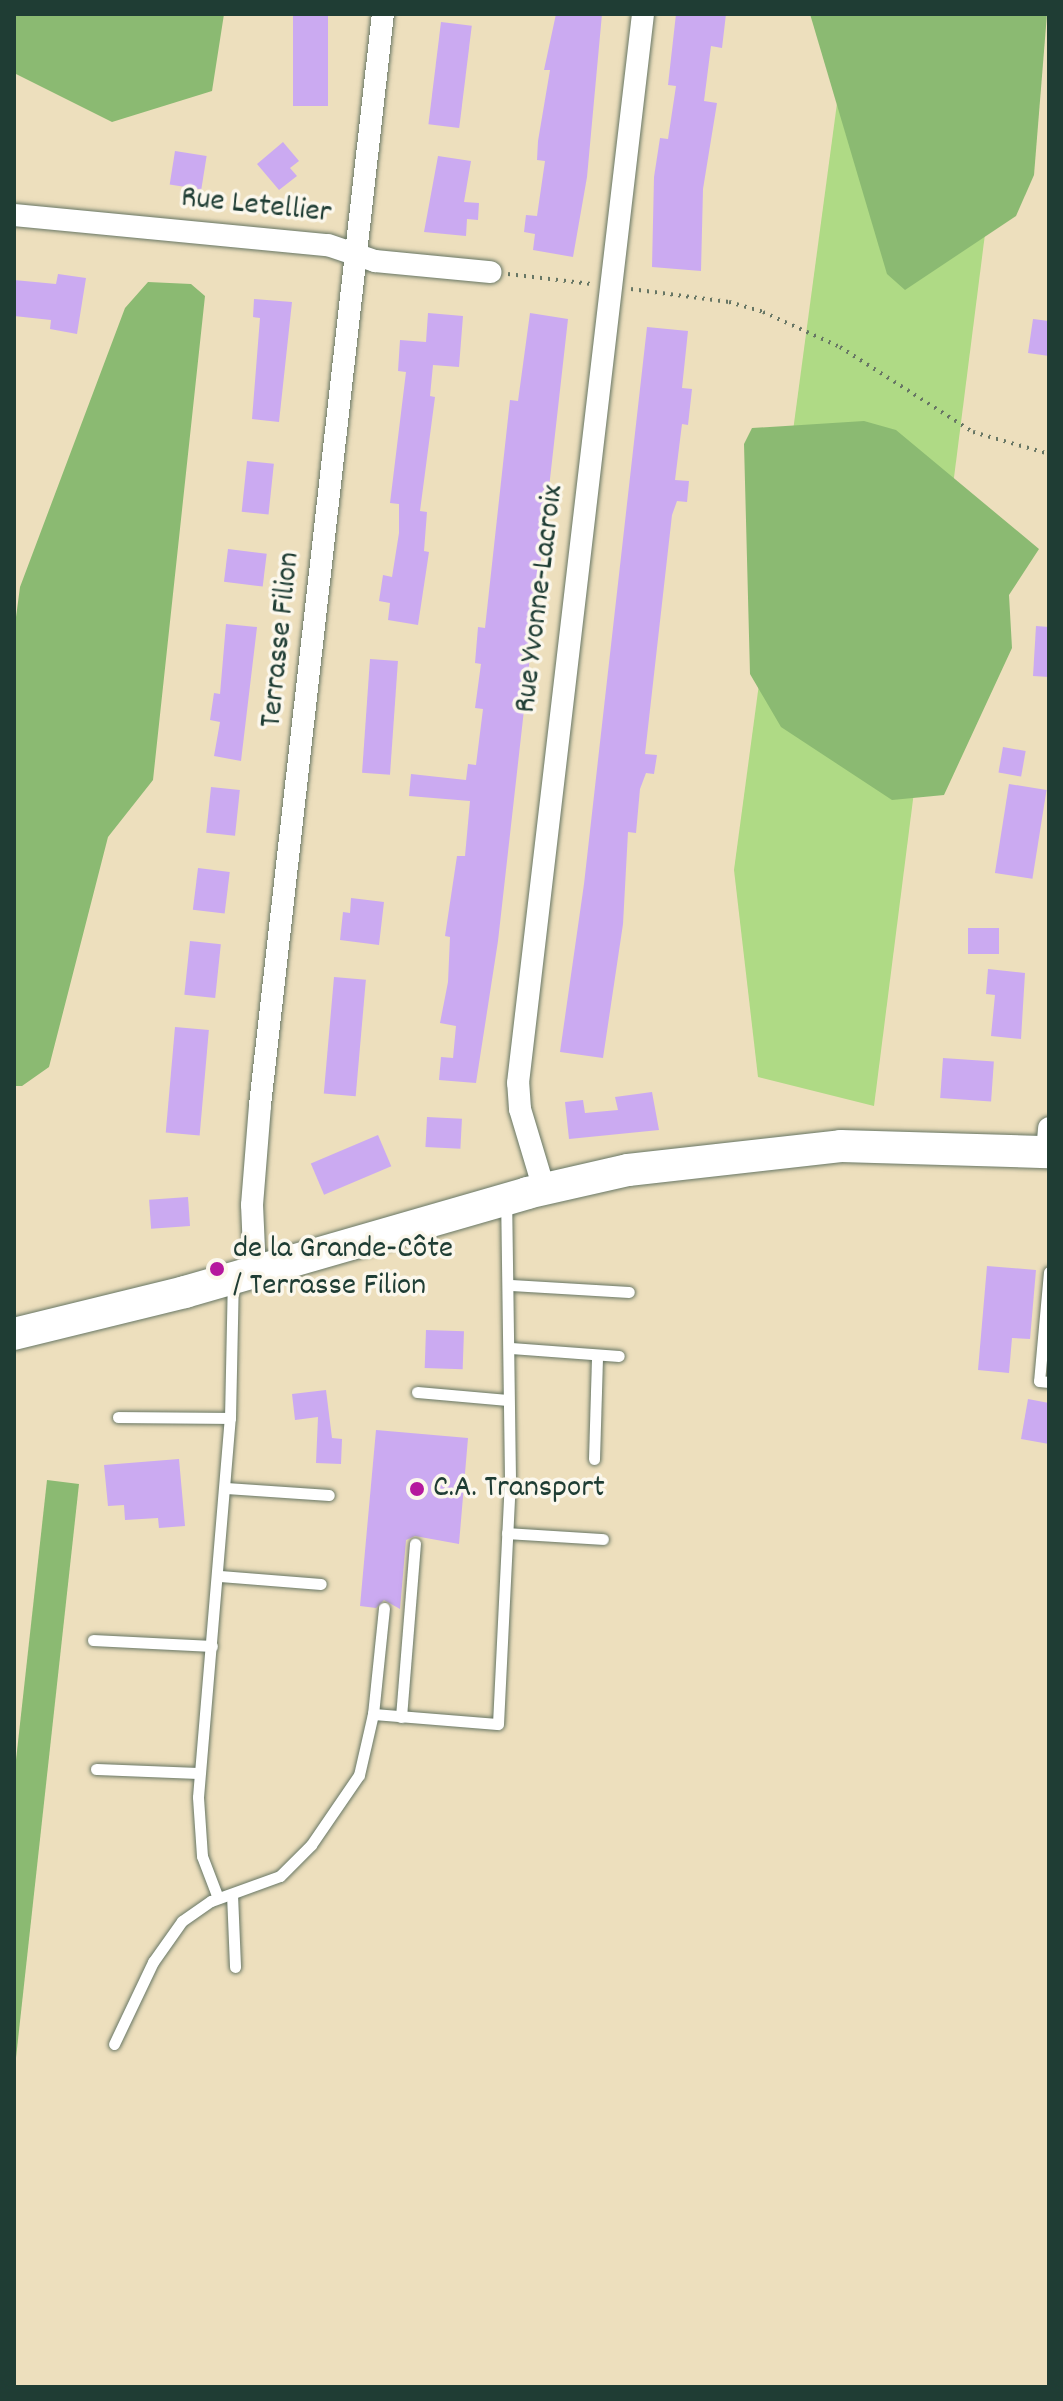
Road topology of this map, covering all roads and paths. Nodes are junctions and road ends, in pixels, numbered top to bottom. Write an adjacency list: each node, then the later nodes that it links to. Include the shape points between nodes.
1 (383, 14): 4 (street, Terrasse Filion)
2 (643, 14): 10 (street, Rue Yvonne-Lacroix, via 518,1083 520,1109)
3 (14, 215): 4 (street, Rue Letellier, via 328,245)
4 (358, 256): 5 (street, Rue Letellier); 13 (street, Terrasse Filion)
5 (494, 273): 6 (path)
6 (597, 284)
7 (627, 288): 8 (path, via 763,312 840,347 973,432)
8 (1049, 454)
9 (1048, 1144): 10 (main road, via 803,1148 677,1162)
10 (544, 1189): 11 (main road)
11 (505, 1200): 13 (main road); 14 (lane)
12 (1049, 1272): 20 (lane, via 1039,1381)
13 (244, 1276): 16 (main road); 24 (lane)
14 (511, 1285): 15 (lane); 17 (lane)
15 (629, 1292)
16 (14, 1334)
17 (511, 1348): 18 (lane); 22 (lane)
18 (597, 1355): 19 (lane); 25 (lane)
19 (619, 1356)
20 (1049, 1382)
21 (417, 1392): 22 (lane)
22 (508, 1400): 28 (lane)
23 (118, 1417): 24 (lane)
24 (230, 1418): 26 (lane)
25 (594, 1459)
26 (226, 1488): 27 (lane); 31 (lane)
27 (329, 1495)
28 (507, 1533): 29 (lane); 37 (lane, via 498,1724)
29 (603, 1539)
30 (415, 1544): 37 (lane)
31 (220, 1576): 32 (lane); 35 (lane)
32 (321, 1584)
33 (384, 1608): 36 (lane)
34 (93, 1640): 35 (lane)
35 (212, 1646): 39 (lane)
36 (373, 1714): 37 (lane); 40 (lane, via 359,1775 311,1845 280,1876)
37 (401, 1717)
38 (96, 1769): 39 (lane)
39 (199, 1773): 41 (lane, via 201,1848)
40 (232, 1894): 41 (lane); 42 (lane)
41 (218, 1898): 43 (lane, via 190,1913 172,1932)
42 (235, 1967)
43 (114, 2044)

